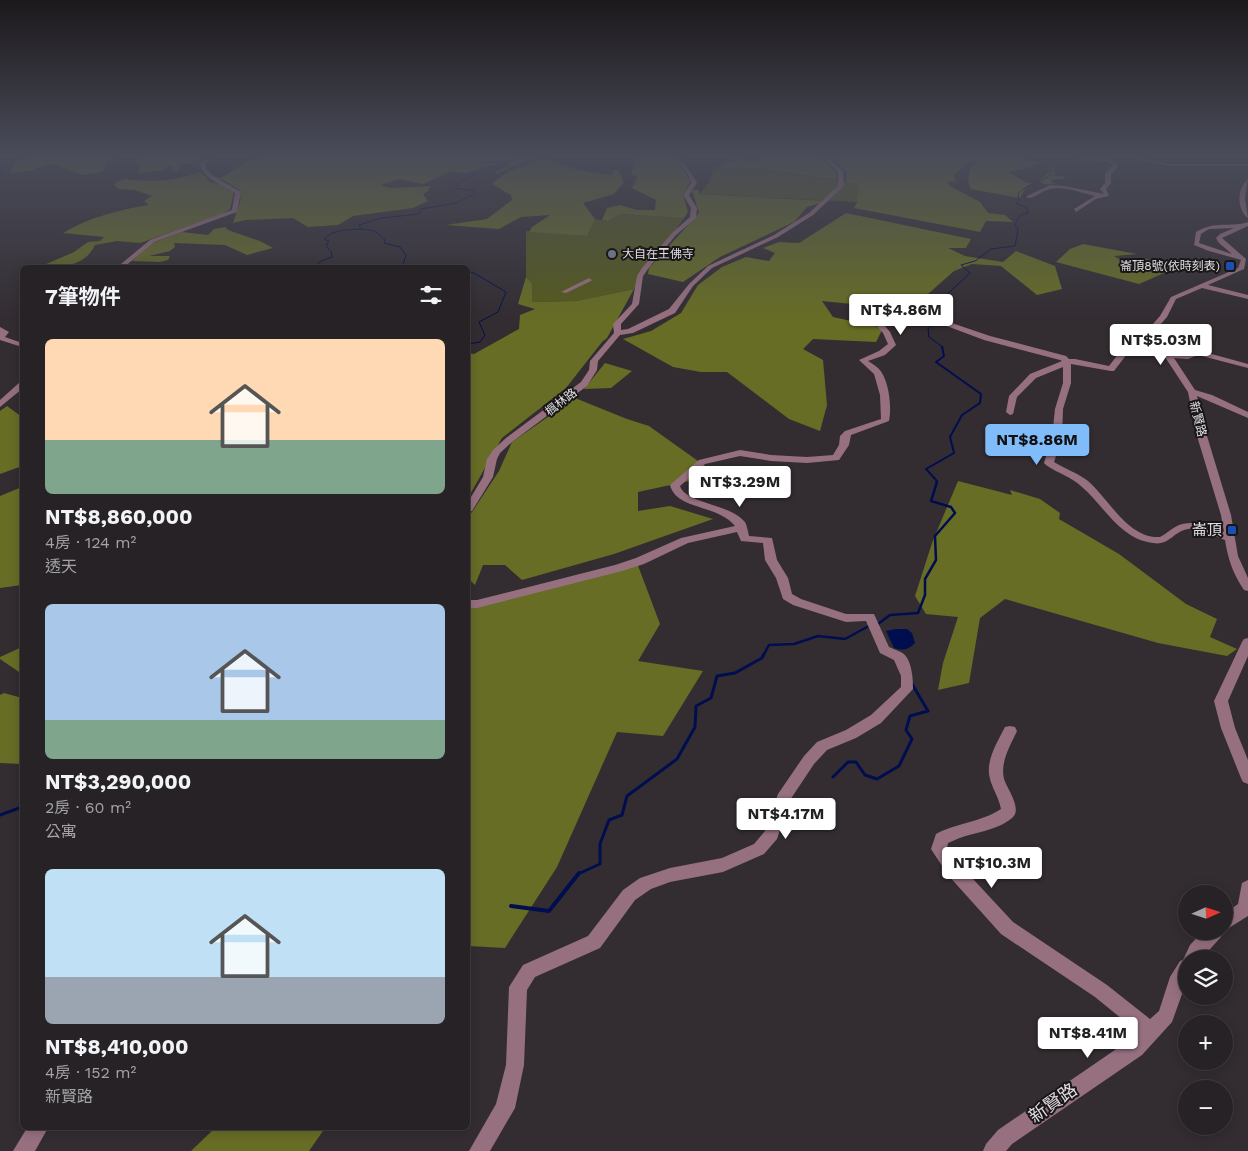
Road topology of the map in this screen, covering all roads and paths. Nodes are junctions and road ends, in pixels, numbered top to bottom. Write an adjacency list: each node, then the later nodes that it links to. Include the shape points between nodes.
1 (233, 211): 6 (street, via 152,241)
2 (694, 211): 12 (street, 楓林路, via 693,218 674,234 644,269 635,304 618,324)
3 (815, 211): 12 (street, via 769,240 710,267 672,310 630,331)
4 (1247, 225): 5 (street, via 1222,235 1219,240); 5 (street, via 1208,227 1198,233 1196,244)
5 (1241, 257): 8 (street, 新賢路, via 1244,263 1238,272)
6 (122, 265)
7 (589, 280): 9 (street)
8 (1202, 286): 10 (street); 14 (street, 新賢路, via 1173,298 1149,333)
9 (564, 292)
10 (1248, 297)
11 (0, 329): 13 (street, via 5,332 1,337)
12 (618, 333): 22 (street, 楓林路, via 594,361 593,370 584,384 496,452 488,477)
13 (20, 344)
14 (1168, 355): 15 (street, via 1125,351 1111,369); 16 (street, via 1188,357 1193,352 1201,352); 18 (street, 新賢路)
15 (1067, 362): 20 (street, via 1033,376 1013,396); 23 (street, via 1063,358 988,338 937,320 880,316 876,320 892,345 882,353 862,360 876,370 881,380 887,415 884,421 848,432 836,458 807,460 740,453 702,462 675,485 680,497 717,508 740,523); 24 (street, via 1067,383 1049,463 1084,483 1128,528 1141,536 1163,540 1182,527 1197,527)
16 (1248, 366)
17 (20, 387): 19 (street)
18 (1192, 392): 21 (street); 24 (street, 新賢路)
19 (0, 404)
20 (1010, 412)
21 (1248, 415)
22 (470, 506)
23 (740, 528): 26 (street, via 685,540 618,568); 39 (street, via 746,539 768,540 771,560 782,578 787,596 846,618 870,618 884,650 899,657 907,676 908,689 876,719 822,746 783,798 772,834 759,849 723,865 646,883 629,895 594,942 530,970 518,987 515,1065 505,1108)
24 (1231, 538): 25 (street, 新賢路, via 1233,556)
25 (1248, 587)
26 (470, 604)
27 (1248, 642): 29 (street, via 1222,701 1228,728)
28 (1010, 730): 36 (street, via 996,759 998,784 1008,802 1009,812 1002,818 950,834 941,839 939,849 1007,928 1101,991)
29 (1248, 778)
30 (1248, 888): 31 (street)
31 (1247, 907): 32 (street)
32 (1233, 917)
33 (1206, 940): 34 (street)
34 (1197, 950)
35 (1178, 980): 36 (street, 新賢路, via 1166,1016)
36 (1151, 1032): 40 (street, 新賢路, via 1135,1048 1005,1137)
37 (37, 1130): 38 (street)
38 (23, 1151)
39 (479, 1151)
40 (993, 1151)

